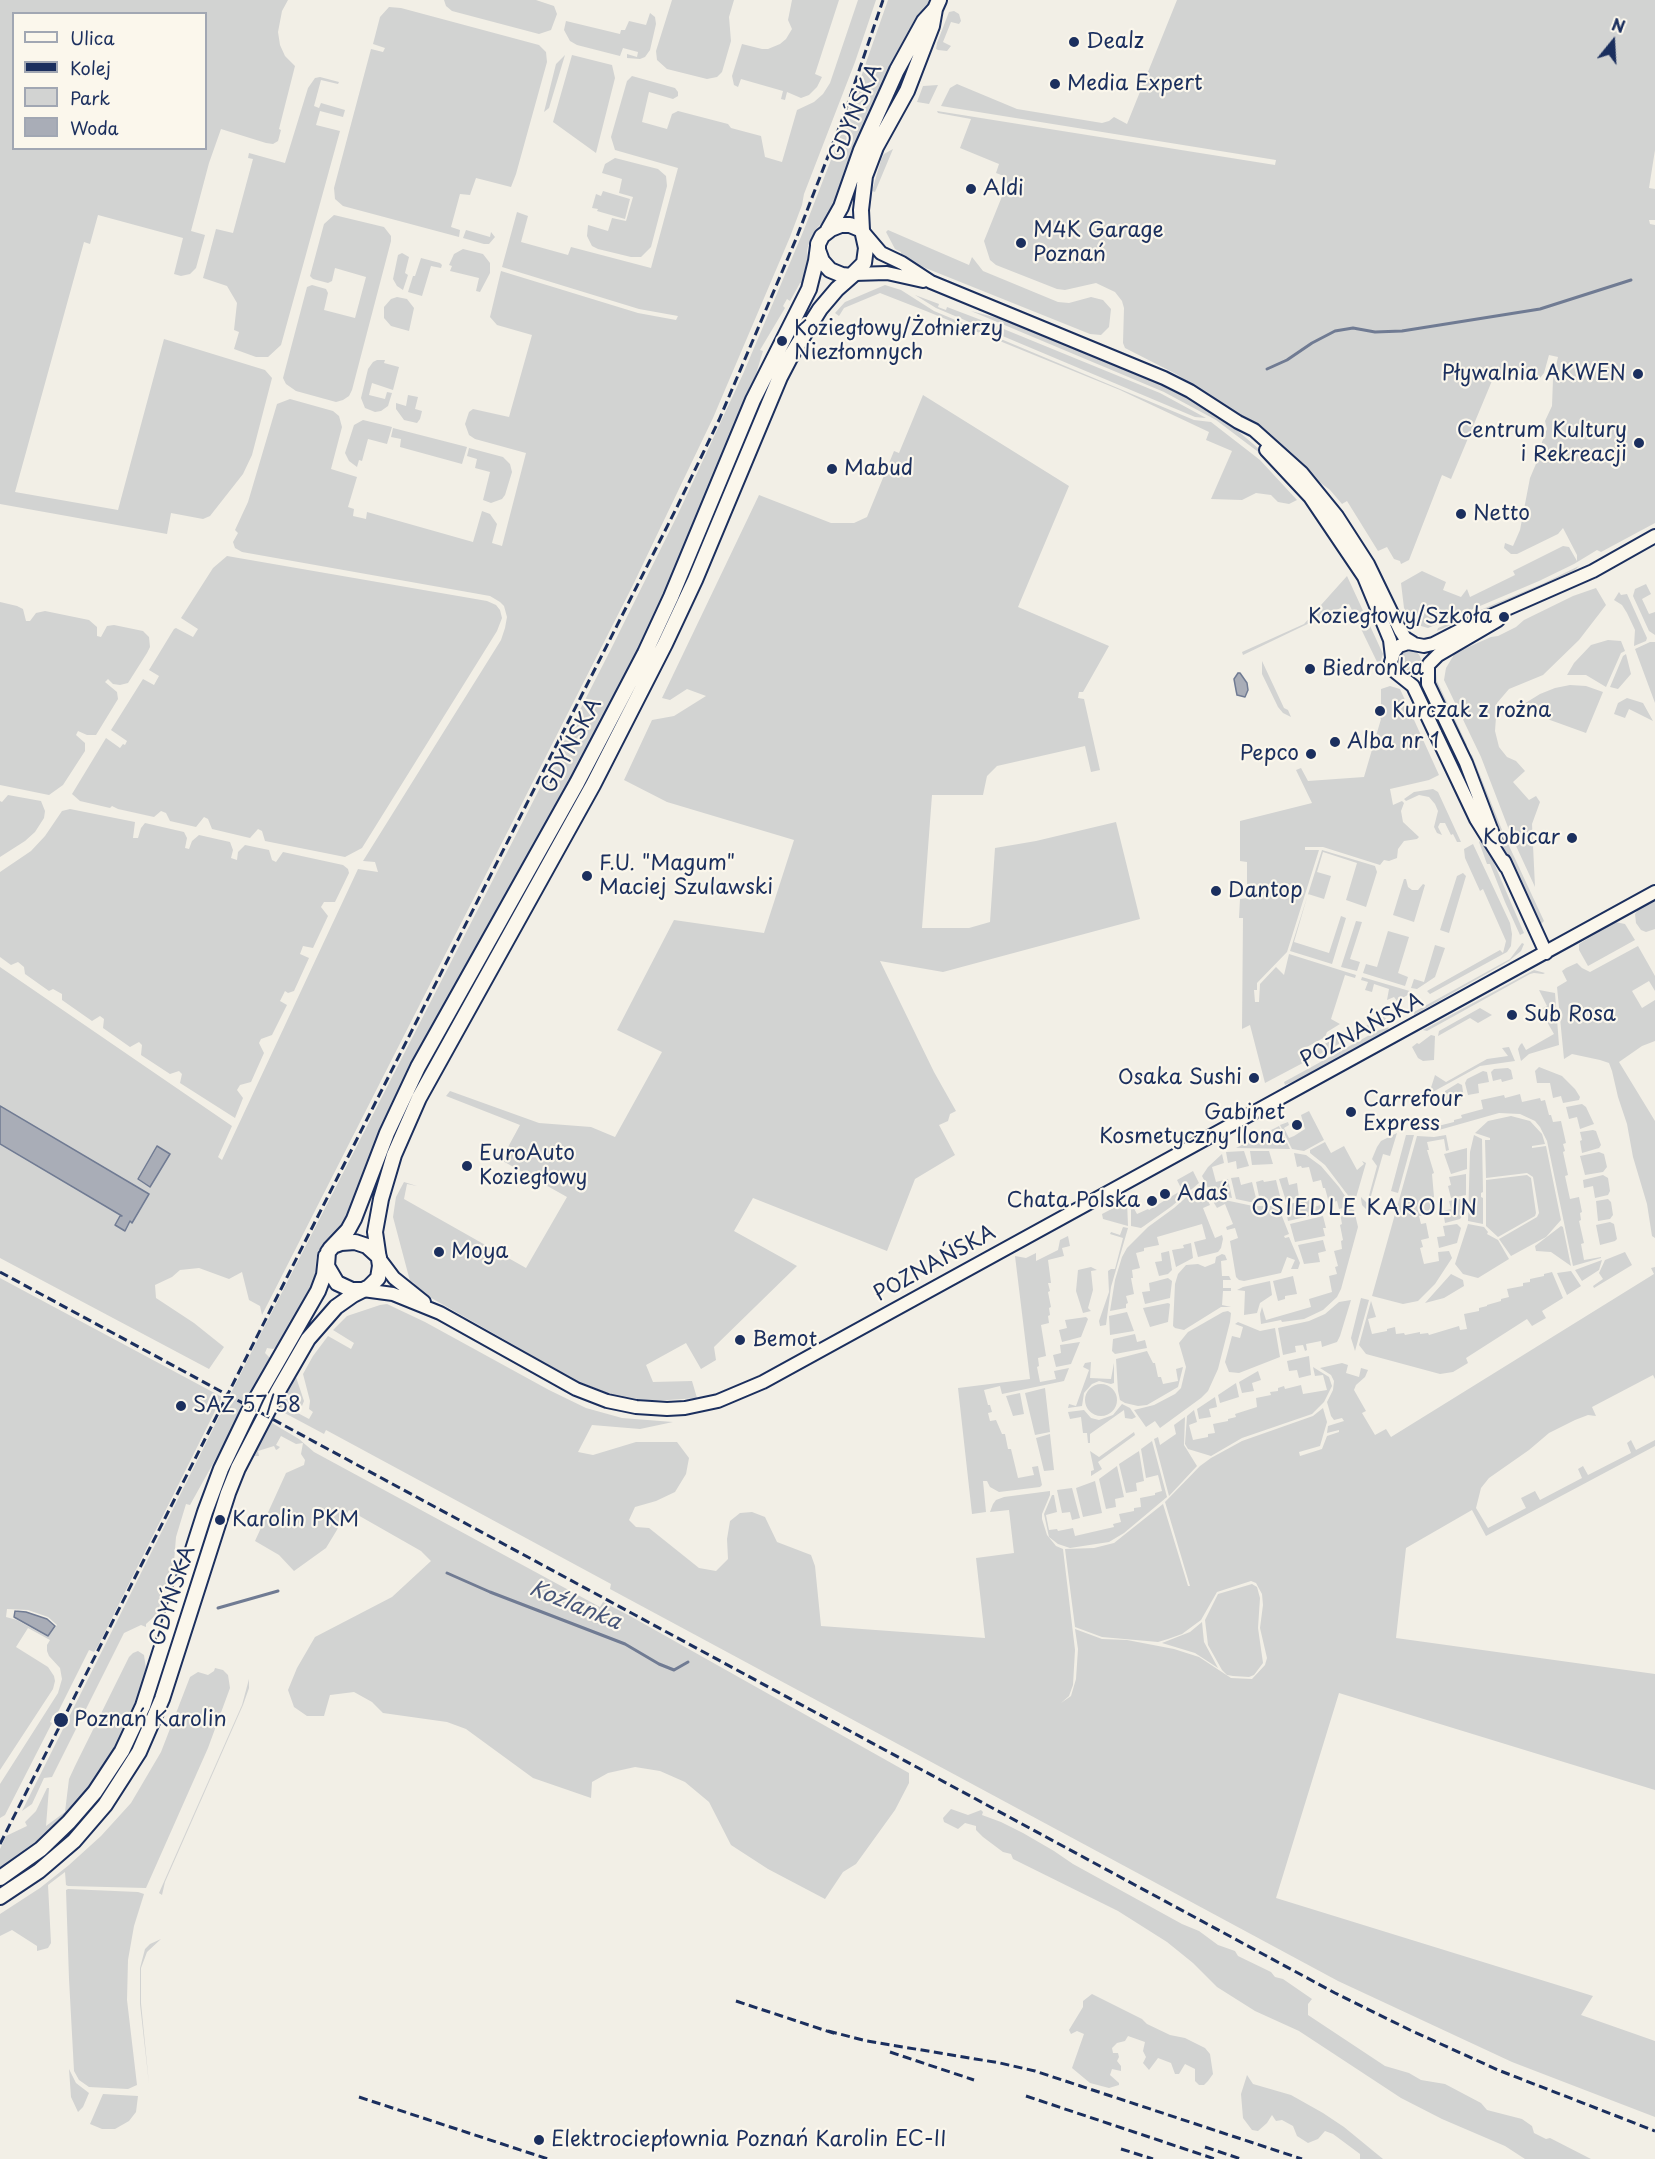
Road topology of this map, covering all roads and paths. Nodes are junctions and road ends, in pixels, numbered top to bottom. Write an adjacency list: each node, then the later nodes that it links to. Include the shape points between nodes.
1 (937, 5): 2 (main road, GDYŃSKA, via 907,91 870,161 862,192); 3 (main road, GDYŃSKA, via 897,70 861,150 839,213)
2 (862, 230): 3 (main road, via 841,225); 4 (main road, via 866,259); 5 (street, via 878,251)
3 (820, 241): 4 (main road, via 822,261 830,270); 16 (main road, GDYŃSKA, via 809,289 760,383 645,653 418,1067 390,1125 354,1219)
4 (854, 274): 5 (street, via 887,273); 17 (main road, GDYŃSKA, via 820,309 787,364 660,655 593,785 419,1098 382,1193 375,1232)
5 (931, 282): 6 (street, via 1164,378)
6 (1238, 422): 9 (street, via 1269,442 1317,490 1368,564 1405,638); 10 (street, via 1306,492 1365,577 1390,640)
7 (1655, 536): 8 (street, via 1593,571)
8 (1526, 601): 9 (street, via 1433,644); 11 (street, via 1438,655)
9 (1415, 644): 10 (street, via 1399,646); 11 (street, via 1427,654)
10 (1392, 657): 12 (street, via 1393,670)
11 (1428, 666): 12 (street, via 1418,679); 13 (street, via 1428,684 1473,779)
12 (1404, 679): 13 (street, via 1413,686 1476,819)
13 (1506, 867): 15 (street)
14 (1655, 892): 15 (street, POZNAŃSKA)
15 (1546, 952): 19 (street, POZNAŃSKA, via 763,1382 718,1401 667,1409 607,1401 576,1389)
16 (328, 1252): 17 (main road, via 341,1243 359,1243); 18 (main road, via 327,1266 337,1283); 20 (main road, GDYŃSKA, via 318,1291 248,1413 221,1469 142,1706 126,1742 100,1784 69,1822)
17 (379, 1257): 18 (main road, via 378,1278); 19 (street, POZNAŃSKA, via 394,1278)
18 (363, 1290): 19 (street, POZNAŃSKA, via 393,1294); 21 (main road, GDYŃSKA, via 336,1307 308,1340 247,1450 228,1493 159,1708 126,1775 74,1841)
19 (440, 1313)
20 (0, 1878)
21 (0, 1897)

